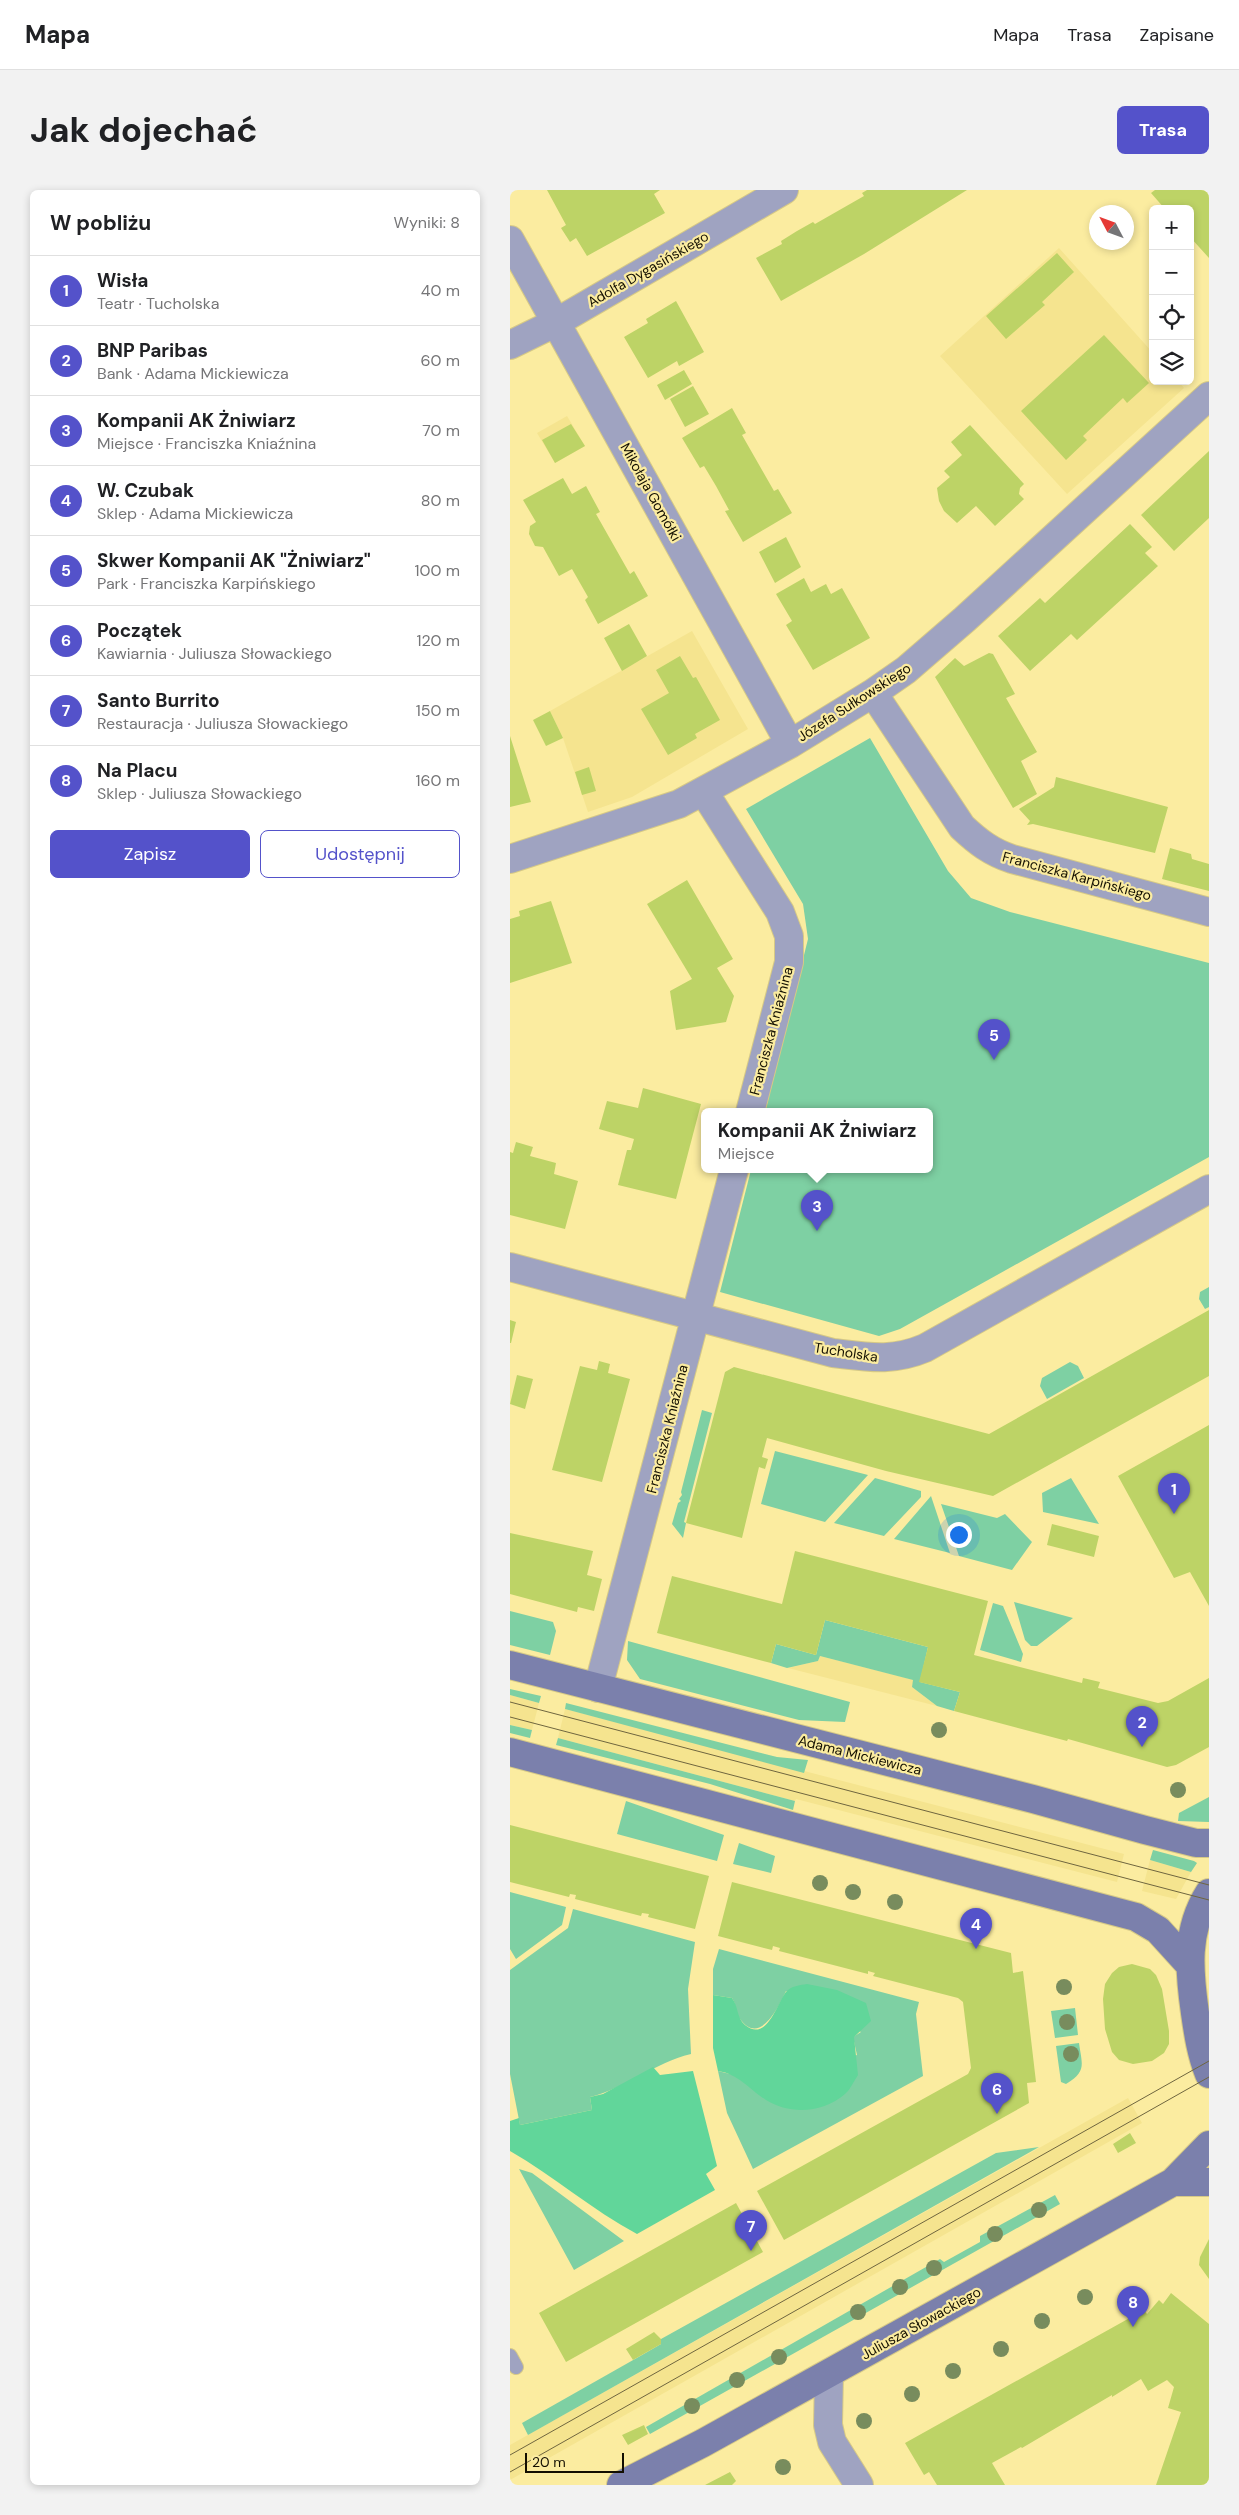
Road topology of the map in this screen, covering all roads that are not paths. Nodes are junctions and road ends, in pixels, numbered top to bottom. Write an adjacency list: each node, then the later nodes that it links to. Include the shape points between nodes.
1 (784, 190): 3 (street, Adolfa Dygasińskiego)
2 (510, 240): 3 (street, Mikołaja Gomółki)
3 (556, 322): 4 (street, Adolfa Dygasińskiego); 7 (street, Mikołaja Gomółki)
4 (510, 346)
5 (1209, 396): 6 (street, Józefa Sułkowskiego, via 965,619 906,670)
6 (873, 693): 7 (street, Józefa Sułkowskiego); 10 (street, Franciszka Karpińskiego, via 962,826 980,844 1012,859)
7 (790, 744): 8 (street, Józefa Sułkowskiego)
8 (704, 792): 9 (street, Józefa Sułkowskiego, via 648,815); 11 (street, Franciszka Kniaźnina, via 780,912 789,936 789,962)
9 (510, 859)
10 (1209, 912)
11 (751, 1108)
12 (733, 1173): 15 (street, Franciszka Kniaźnina)
13 (1209, 1189): 15 (street, Tucholska, via 905,1356 883,1358 834,1353)
14 (510, 1267): 15 (street, Tucholska)
15 (695, 1316): 17 (street, Franciszka Kniaźnina)
16 (510, 1665): 17 (street, Adama Mickiewicza)
17 (598, 1688): 19 (street, Adama Mickiewicza, via 1196,1843)
18 (510, 1752): 21 (street, via 1136,1917 1158,1930)
19 (1209, 1843)
20 (1209, 1893): 21 (street, via 1193,1930)
21 (1188, 1963): 22 (street, via 1199,2040)
22 (1209, 2074)
23 (1209, 2145): 24 (street, Juliusza Słowackiego)
24 (1172, 2182): 25 (street); 26 (street, Juliusza Słowackiego)
25 (1209, 2182)
26 (828, 2374): 27 (street, Juliusza Słowackiego); 28 (street, via 828,2424 832,2442)
27 (621, 2485)
28 (859, 2485)

